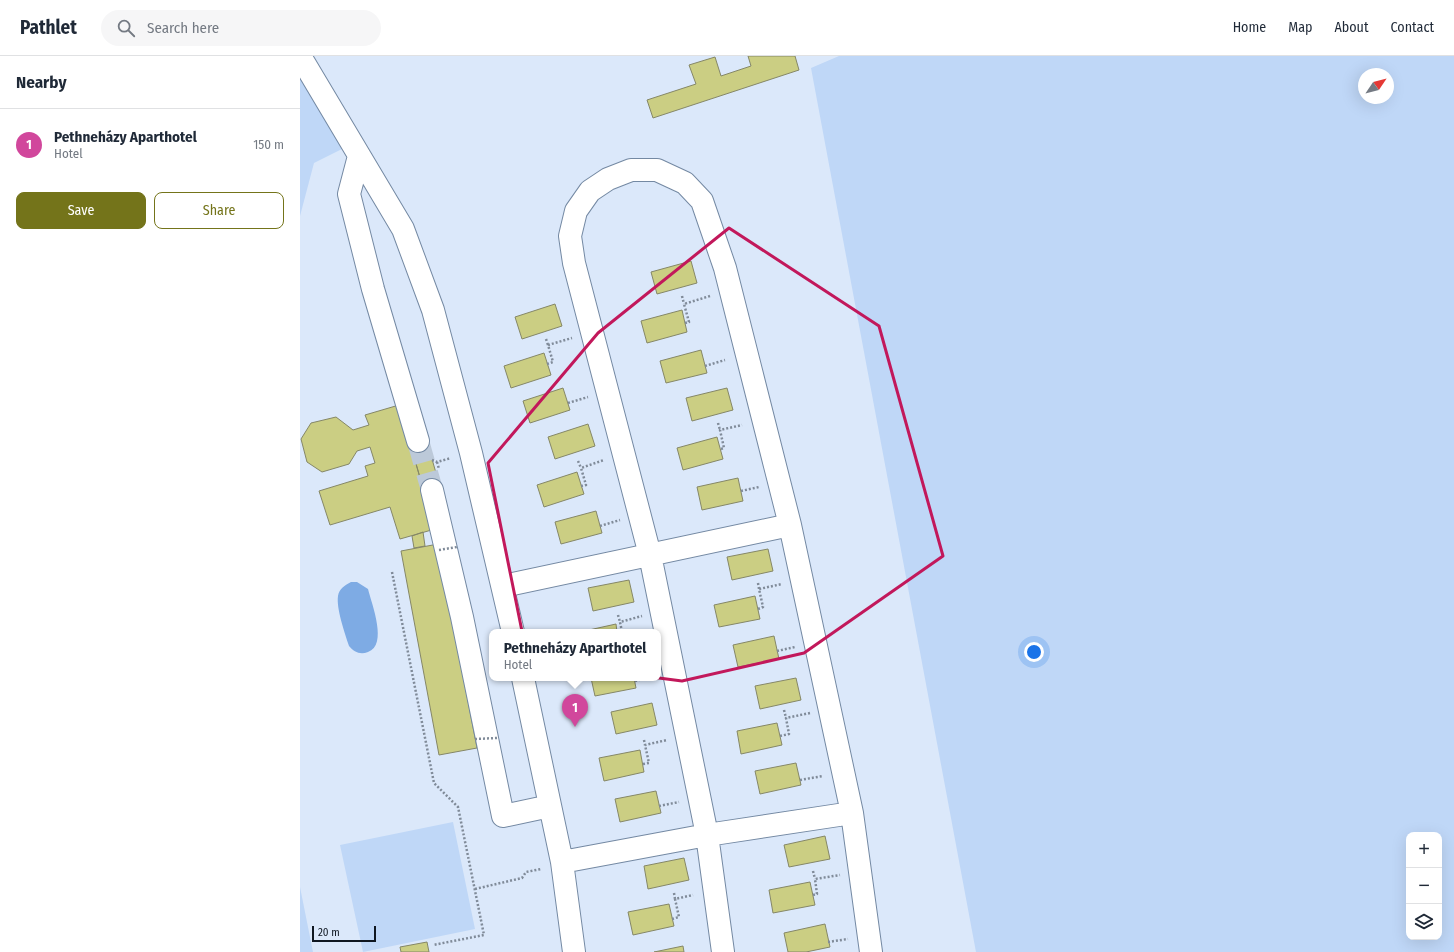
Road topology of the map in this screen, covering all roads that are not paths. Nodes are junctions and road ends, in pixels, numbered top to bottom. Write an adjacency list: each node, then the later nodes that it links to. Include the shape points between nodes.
1 (300, 56): 2 (lane)
2 (359, 156): 3 (lane, via 349,194 373,289); 7 (lane, via 403,229 433,310)
3 (418, 441)
4 (432, 490): 10 (lane, via 462,617 503,816)
5 (790, 525): 6 (lane); 6 (lane, via 731,290 702,201 686,183 657,170 631,170 590,190 576,211 570,236 574,263); 11 (lane)
6 (650, 555): 7 (lane); 12 (lane)
7 (503, 586): 8 (lane)
8 (512, 629)
9 (523, 681): 10 (lane)
10 (550, 806): 13 (lane)
11 (852, 813): 12 (lane); 16 (lane)
12 (707, 835): 13 (lane); 15 (lane)
13 (562, 864): 14 (lane)
14 (574, 952)
15 (723, 952)
16 (871, 952)

